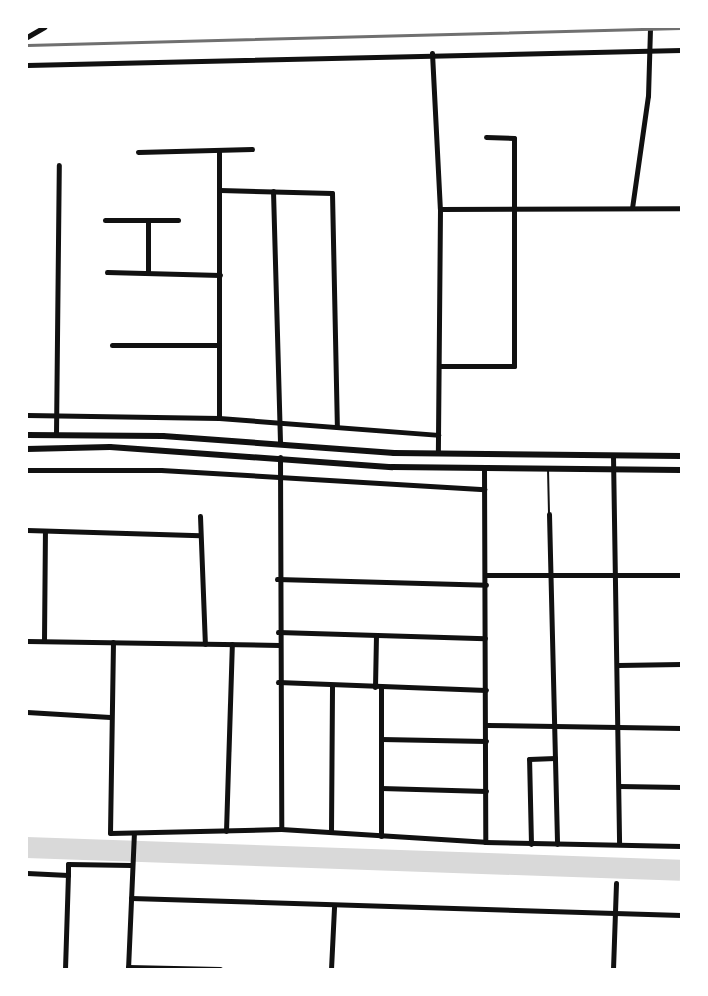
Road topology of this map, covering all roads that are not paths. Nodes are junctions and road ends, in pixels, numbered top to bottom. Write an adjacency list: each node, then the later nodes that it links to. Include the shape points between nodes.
1 (44, 27): 3 (street)
2 (650, 27): 5 (street)
3 (27, 37)
4 (681, 50): 5 (street)
5 (650, 51): 6 (street); 15 (street)
6 (432, 53): 7 (street); 17 (street)
7 (27, 65)
8 (486, 137): 18 (street, via 514,138)
9 (252, 149): 10 (street)
10 (219, 150): 11 (street); 13 (street)
11 (138, 152)
12 (60, 165): 29 (street)
13 (220, 190): 14 (street); 24 (street)
14 (273, 191): 31 (street); 32 (street, via 332,193)
15 (632, 208): 16 (street); 18 (street)
16 (681, 208)
17 (440, 209): 18 (street); 27 (street)
18 (513, 209): 27 (street, via 514,366)
19 (105, 220): 21 (street)
20 (178, 220): 21 (street)
21 (148, 221): 23 (street)
22 (107, 272): 23 (street)
23 (148, 273): 24 (street)
24 (220, 276): 26 (street)
25 (112, 345): 26 (street)
26 (219, 345): 30 (street)
27 (439, 366): 35 (street)
28 (27, 415): 29 (street)
29 (56, 415): 30 (street); 33 (street)
30 (219, 418): 31 (street)
31 (280, 423): 32 (street); 36 (street)
32 (337, 427): 35 (street)
33 (56, 434): 34 (street); 36 (street)
34 (27, 435)
35 (438, 435): 38 (street)
36 (280, 442): 38 (street); 42 (street)
37 (27, 448): 42 (street)
38 (438, 453): 39 (street); 43 (street)
39 (484, 454): 40 (street); 44 (street)
40 (613, 456): 41 (street); 46 (street)
41 (681, 456)
42 (280, 457): 43 (street); 49 (street)
43 (437, 467): 44 (street)
44 (484, 468): 45 (street); 50 (street)
45 (548, 469): 46 (street); 51 (lane)
46 (614, 469): 48 (street); 57 (street)
47 (27, 470): 49 (street)
48 (681, 470)
49 (280, 477): 50 (street); 60 (street)
50 (484, 489): 58 (street)
51 (549, 514): 56 (street)
52 (200, 516): 55 (street)
53 (27, 530): 54 (street)
54 (45, 531): 55 (street); 66 (street)
55 (200, 535): 68 (street)
56 (550, 574): 57 (street); 58 (street); 80 (street)
57 (618, 574): 59 (street); 72 (street)
58 (485, 575): 61 (street)
59 (681, 575)
60 (277, 579): 61 (street); 62 (street)
61 (486, 585): 64 (street)
62 (278, 632): 63 (street); 70 (street)
63 (376, 635): 64 (street); 75 (street)
64 (485, 638): 76 (street)
65 (27, 641): 66 (street)
66 (44, 641): 67 (street)
67 (112, 642): 68 (street); 78 (street)
68 (205, 644): 69 (street)
69 (232, 644): 70 (street); 91 (street)
70 (279, 645): 73 (street)
71 (681, 664): 72 (street)
72 (618, 665): 81 (street)
73 (278, 682): 74 (street); 90 (street)
74 (332, 686): 75 (street); 92 (street)
75 (378, 687): 76 (street); 83 (street)
76 (486, 690): 79 (street)
77 (27, 712): 78 (street)
78 (110, 717): 93 (street, via 110,833)
79 (487, 725): 80 (street); 84 (street)
80 (555, 726): 81 (street); 85 (street)
81 (619, 726): 82 (street); 86 (street)
82 (681, 728)
83 (381, 739): 84 (street); 88 (street)
84 (486, 741): 89 (street)
85 (555, 758): 96 (street, via 529,759); 97 (street)
86 (619, 786): 87 (street); 98 (street)
87 (681, 787)
88 (381, 788): 89 (street); 94 (street)
89 (486, 791): 95 (street)
90 (280, 829): 91 (street); 92 (street)
91 (226, 831): 93 (street)
92 (331, 832): 94 (street)
93 (134, 834): 100 (street)
94 (381, 836): 95 (street)
95 (485, 842): 96 (street)
96 (531, 844): 97 (street)
97 (557, 844): 98 (street)
98 (619, 844): 99 (street)
99 (681, 846)
100 (131, 865): 102 (street, via 68,864); 104 (street)
101 (27, 873): 102 (street)
102 (68, 875): 109 (street)
103 (616, 883): 106 (street)
104 (131, 898): 105 (street); 108 (street)
105 (334, 907): 106 (street); 112 (street)
106 (614, 913): 107 (street); 113 (street)
107 (681, 915)
108 (128, 968): 110 (street)
109 (65, 969)
110 (198, 969): 111 (street)
111 (220, 969)
112 (331, 969)
113 (613, 969)

